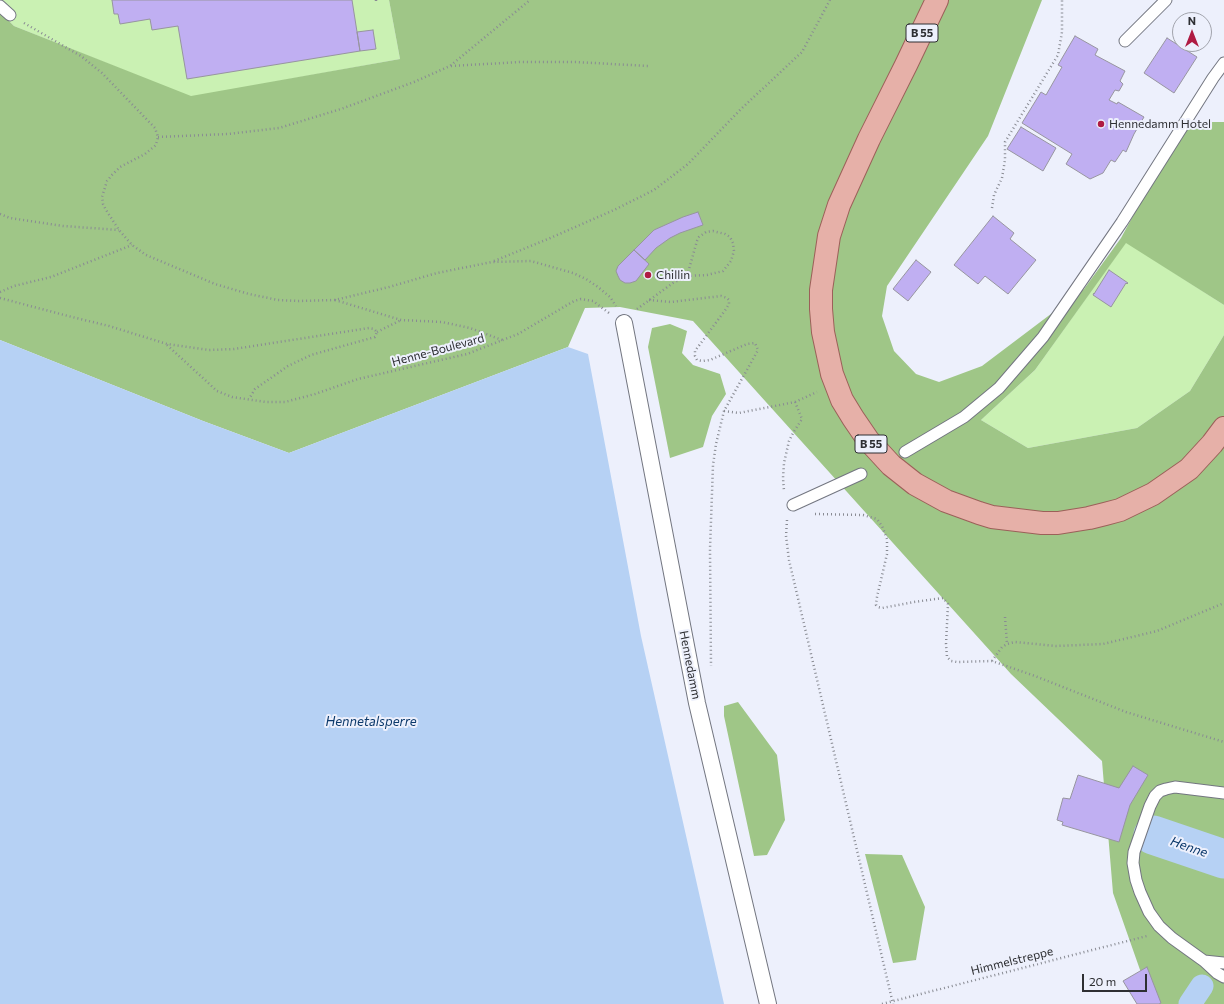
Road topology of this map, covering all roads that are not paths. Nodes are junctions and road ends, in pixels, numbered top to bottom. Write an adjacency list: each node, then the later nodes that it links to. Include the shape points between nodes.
1 (937, 0): 8 (main road, B 55, via 839,205 827,248 821,290 823,332 832,374 842,400 853,418 868,440 891,465 915,484 946,501 979,514 1042,523 1058,523 1105,514 1120,510 1153,494 1189,468)
2 (1166, 0): 5 (lane)
3 (0, 6): 4 (lane)
4 (10, 15)
5 (1125, 41)
6 (1224, 63): 9 (lane, via 1122,222 1043,337 999,388 964,417)
7 (624, 323): 16 (street, Hennedamm, via 697,702)
8 (1224, 428)
9 (905, 452)
10 (861, 474): 11 (lane)
11 (793, 505)
12 (1224, 793): 13 (lane, via 1175,787 1155,796 1134,852 1136,880 1149,912 1172,938)
13 (1204, 961): 14 (lane); 15 (lane)
14 (1224, 963)
15 (1224, 977)
16 (768, 1004)

